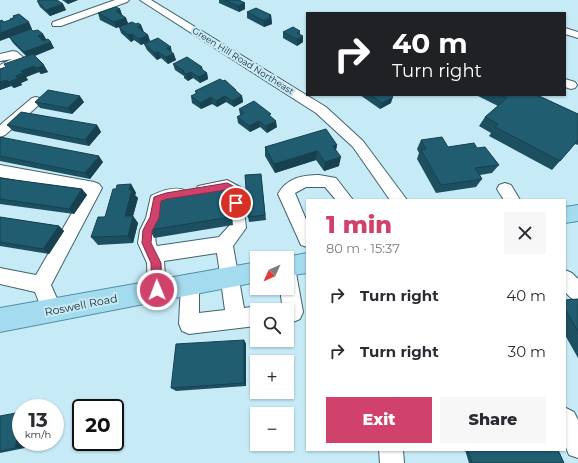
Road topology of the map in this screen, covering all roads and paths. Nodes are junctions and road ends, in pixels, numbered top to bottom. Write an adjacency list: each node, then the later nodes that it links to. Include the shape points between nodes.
1 (124, 0): 3 (street)
2 (145, 0): 11 (street, Green Hill Road Northeast, via 321,110 358,144)
3 (57, 24)
4 (566, 31): 5 (street)
5 (578, 35)
6 (0, 58): 7 (street, via 13,54 19,59)
7 (0, 68)
8 (36, 101): 9 (street)
9 (0, 132)
10 (382, 155): 11 (street)
11 (368, 158): 14 (street, Green Hill Road Northeast)
12 (0, 171): 27 (street, via 94,188)
13 (344, 199): 17 (street, via 331,182 303,182 288,189 286,194)
14 (398, 199)
15 (578, 213): 16 (main road)
16 (566, 215)
17 (306, 238)
18 (224, 244): 19 (street); 19 (street, via 238,228 234,191 227,186 166,196 157,200 154,218 148,230 147,243); 24 (street)
19 (152, 255): 28 (street, via 156,263)
20 (306, 263): 21 (main road)
21 (294, 265)
22 (250, 273): 24 (main road, Roswell Road)
23 (0, 276): 27 (street)
24 (229, 277): 26 (main road, Roswell Road); 32 (street)
25 (566, 280): 29 (street)
26 (190, 283): 28 (main road, Roswell Road); 32 (street, via 189,324)
27 (41, 285): 30 (street)
28 (157, 290): 30 (main road, Roswell Road)
29 (578, 292)
30 (52, 310): 33 (main road, Roswell Road)
31 (250, 317): 32 (street)
32 (236, 319)
33 (0, 320)
34 (566, 420): 35 (street)
35 (578, 446)
36 (391, 451): 37 (street)
37 (392, 463)

